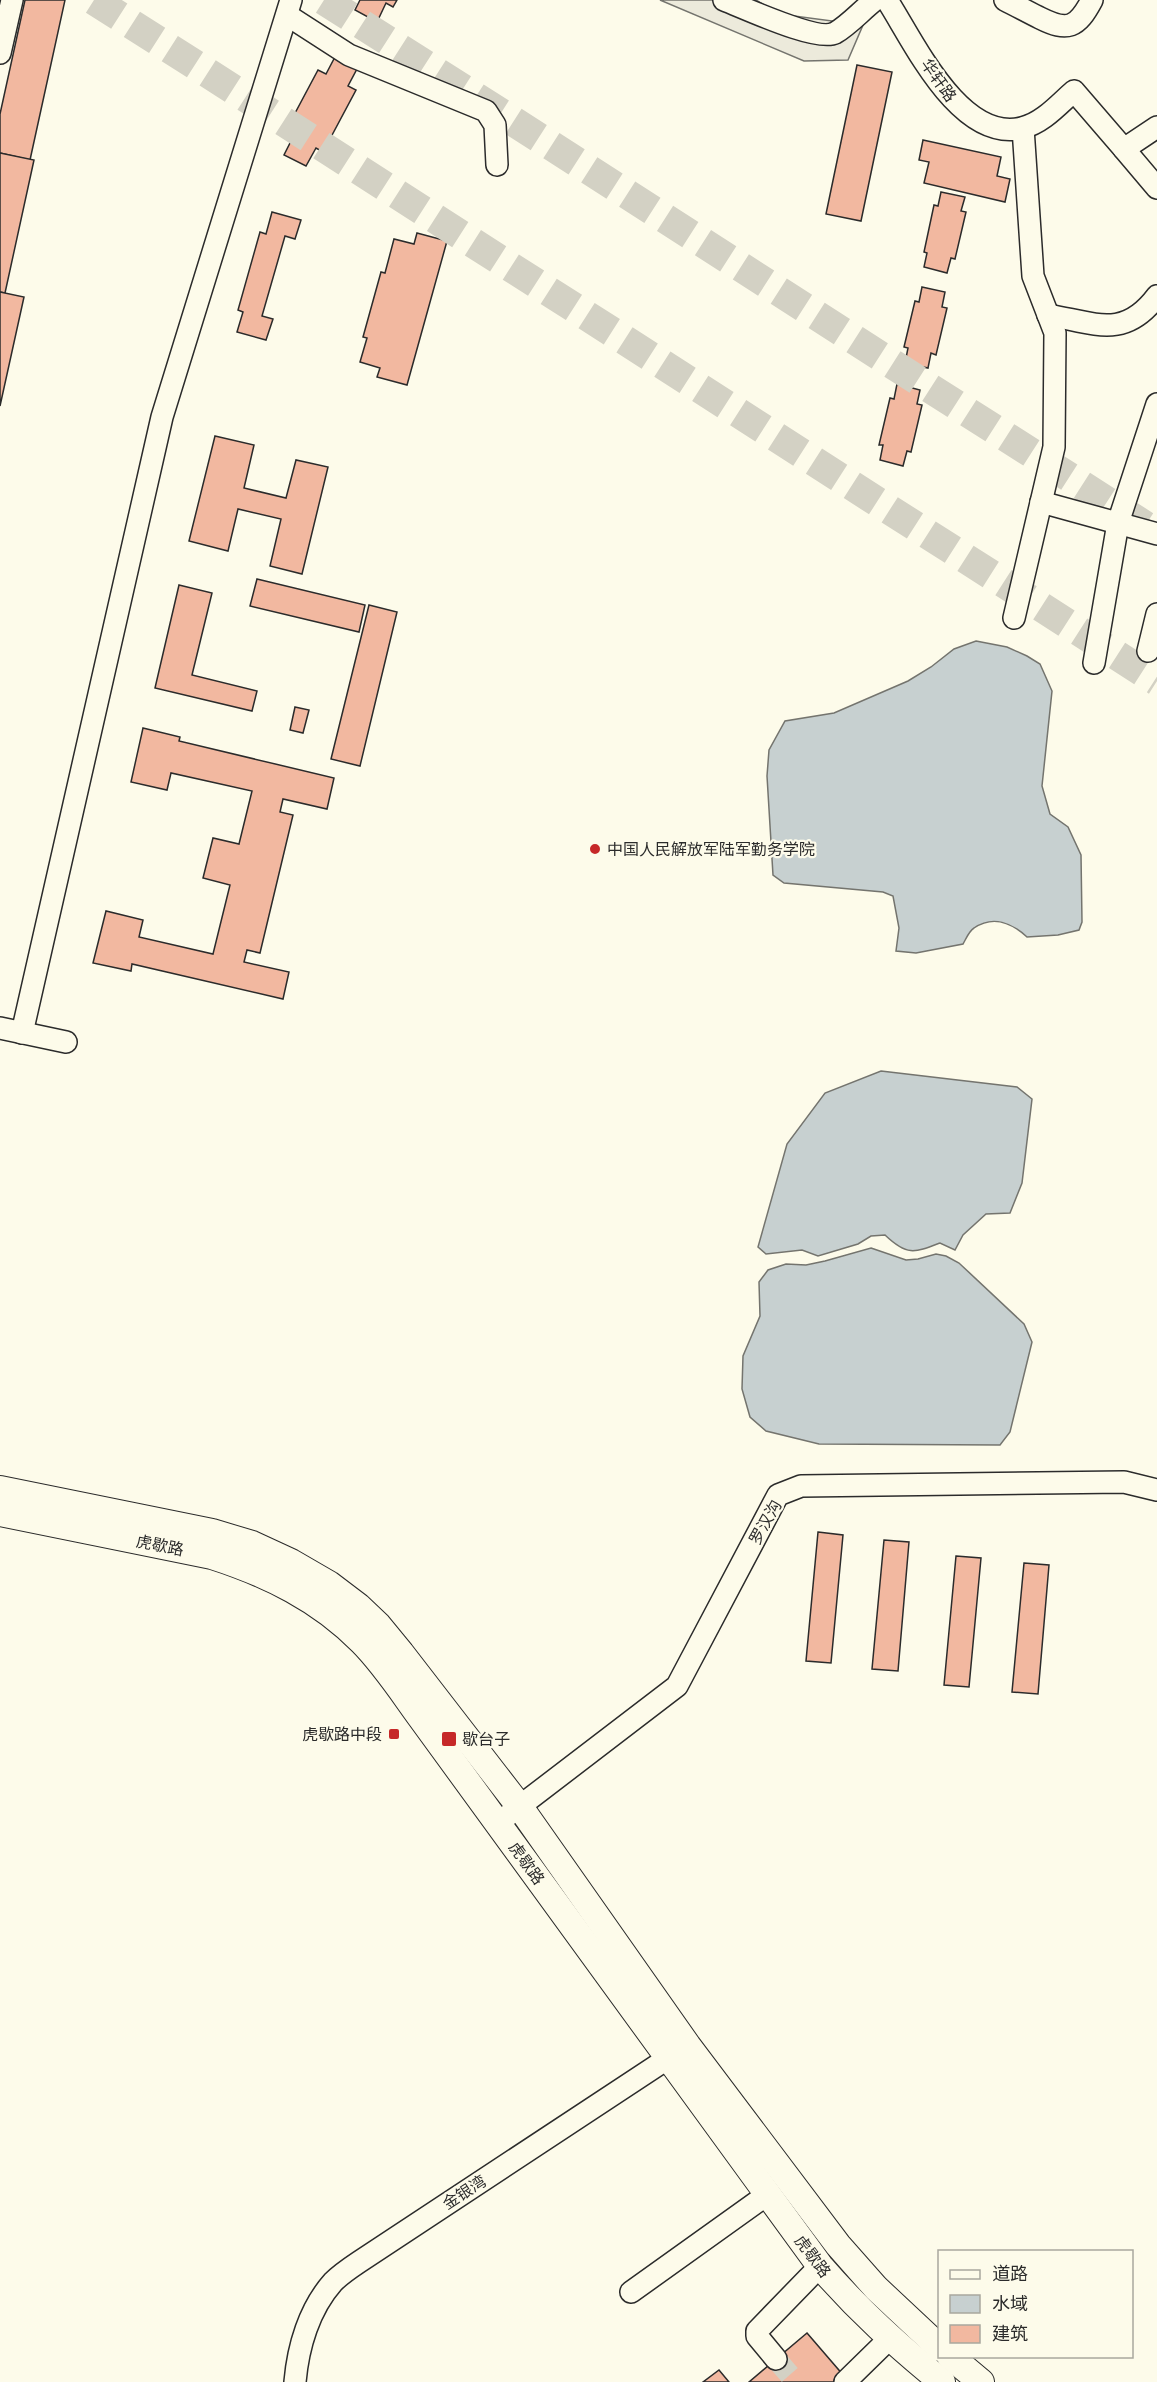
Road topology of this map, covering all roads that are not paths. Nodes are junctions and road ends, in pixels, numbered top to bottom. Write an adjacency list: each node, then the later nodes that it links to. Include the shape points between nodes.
1 (12, 0): 8 (street)
2 (875, 0): 6 (street, via 835,33 825,36 784,24)
3 (887, 0): 10 (street, 华轩路, via 959,107 977,120 1003,130)
4 (1006, 0): 5 (street, via 1057,27 1073,25 1084,16)
5 (1092, 0)
6 (734, 2)
7 (289, 7): 12 (street, via 349,55 486,111 495,125); 25 (street, via 162,417)
8 (0, 53)
9 (1157, 127): 11 (street)
10 (1023, 128): 11 (street, via 1044,117 1074,91); 15 (street, via 1033,276)
11 (1124, 149): 13 (street)
12 (497, 165)
13 (1157, 188)
14 (1157, 296): 15 (street, via 1145,313 1115,327)
15 (1048, 315): 17 (street, via 1054,333 1054,447)
16 (1157, 404): 18 (street)
17 (1041, 502): 18 (street); 21 (street)
18 (1118, 523): 19 (street); 23 (street)
19 (1157, 534)
20 (1157, 614): 22 (street)
21 (1014, 618)
22 (1148, 651)
23 (1094, 663)
24 (0, 1028): 25 (street)
25 (22, 1032): 26 (street)
26 (66, 1042)
27 (0, 1489): 30 (main road, 虎歇路, via 222,1535 252,1544 329,1584 378,1624)
28 (1157, 1490): 30 (street, 罗汉沟, via 1124,1482 801,1486 778,1495 677,1686)
29 (0, 1513): 31 (main road, 虎歇路, via 212,1556 280,1581 313,1600 380,1663)
30 (520, 1807): 31 (street, 罗汉沟); 32 (main road, 虎歇路)
31 (498, 1823): 32 (main road, 虎歇路)
32 (678, 2052): 33 (main road, 虎歇路); 37 (main road, 虎歇路, via 838,2245); 40 (street, 金银湾, via 334,2282 306,2328)
33 (768, 2194): 34 (main road, 虎歇路); 35 (street)
34 (820, 2266): 36 (main road, 虎歇路); 39 (street, via 757,2331)
35 (630, 2292)
36 (889, 2339): 41 (street); 42 (main road, 虎歇路)
37 (938, 2347)
38 (952, 2358): 43 (main road)
39 (776, 2359)
40 (295, 2382)
41 (845, 2382)
42 (942, 2382)
43 (981, 2382)

